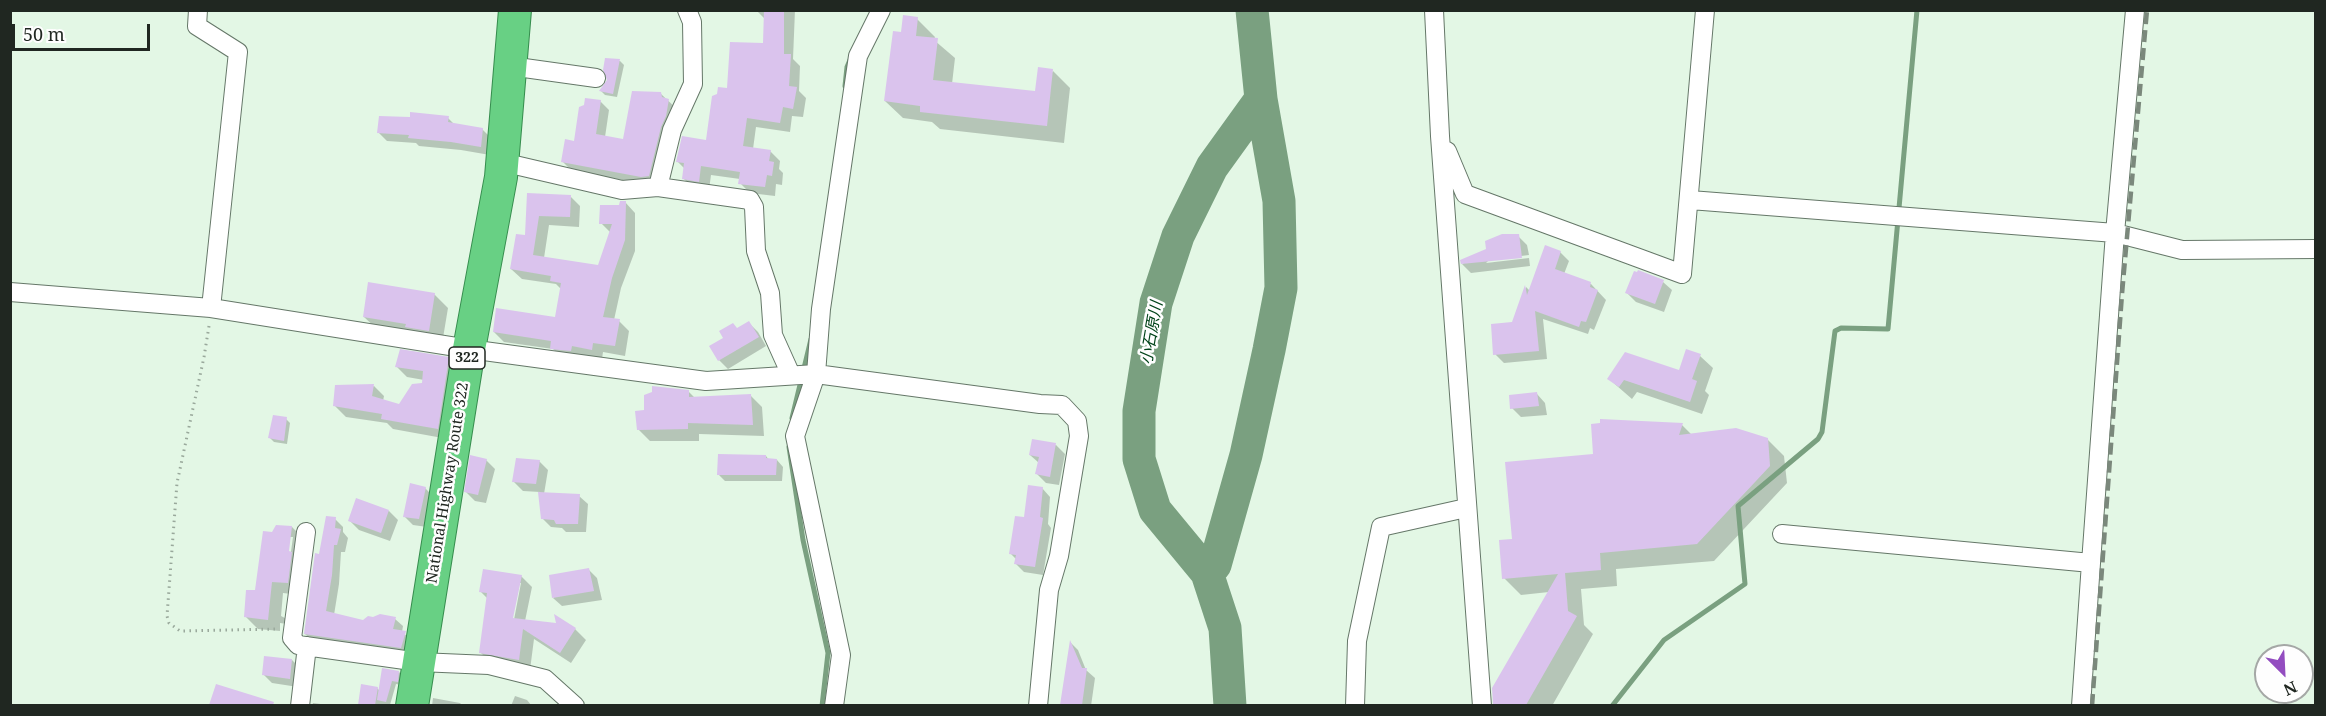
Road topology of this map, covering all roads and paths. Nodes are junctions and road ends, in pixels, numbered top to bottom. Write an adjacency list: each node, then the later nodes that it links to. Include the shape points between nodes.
1 (198, 10): 17 (street, via 196,26 238,52)
2 (515, 10): 8 (highway, National Highway Route 322 / 322)
3 (687, 10): 12 (street, via 692,22 693,84 672,130)
4 (881, 10): 19 (street, via 858,56 821,309)
5 (1434, 10): 10 (street)
6 (1706, 10): 13 (street)
7 (2135, 10): 14 (street)
8 (510, 66): 9 (street); 11 (highway, National Highway Route 322 / 322)
9 (596, 78)
10 (1440, 136): 13 (street, via 1465,194 1682,274); 20 (street)
11 (502, 162): 12 (street, via 622,190); 18 (highway, National Highway Route 322 / 322)
12 (658, 187): 19 (street, via 750,200 754,207 756,251 770,293 773,334)
13 (1690, 200): 14 (street)
14 (2115, 233): 15 (street, via 2182,250); 23 (street)
15 (2316, 249)
16 (10, 292): 17 (street)
17 (211, 308): 18 (street); 24 (path, via 177,483 167,616 169,623 180,631)
18 (469, 349): 19 (street, via 706,381); 26 (highway, National Highway Route 322 / 322)
19 (803, 375): 27 (street, via 1062,405 1077,421 1079,436 1059,556 1049,590); 31 (street, via 795,436 841,655)
20 (1466, 508): 32 (street, via 1381,527 1357,641); 33 (street)
21 (306, 532): 24 (street)
22 (1782, 534): 23 (street)
23 (2091, 564): 34 (street)
24 (293, 629): 25 (street, via 292,638 298,645)
25 (307, 646): 26 (street); 28 (street)
26 (419, 662): 29 (highway, National Highway Route 322 / 322); 30 (street, via 489,665 545,679)
27 (1034, 703)
28 (300, 705)
29 (412, 705)
30 (575, 705)
31 (834, 705)
32 (1354, 705)
33 (1482, 705)
34 (2081, 705)

